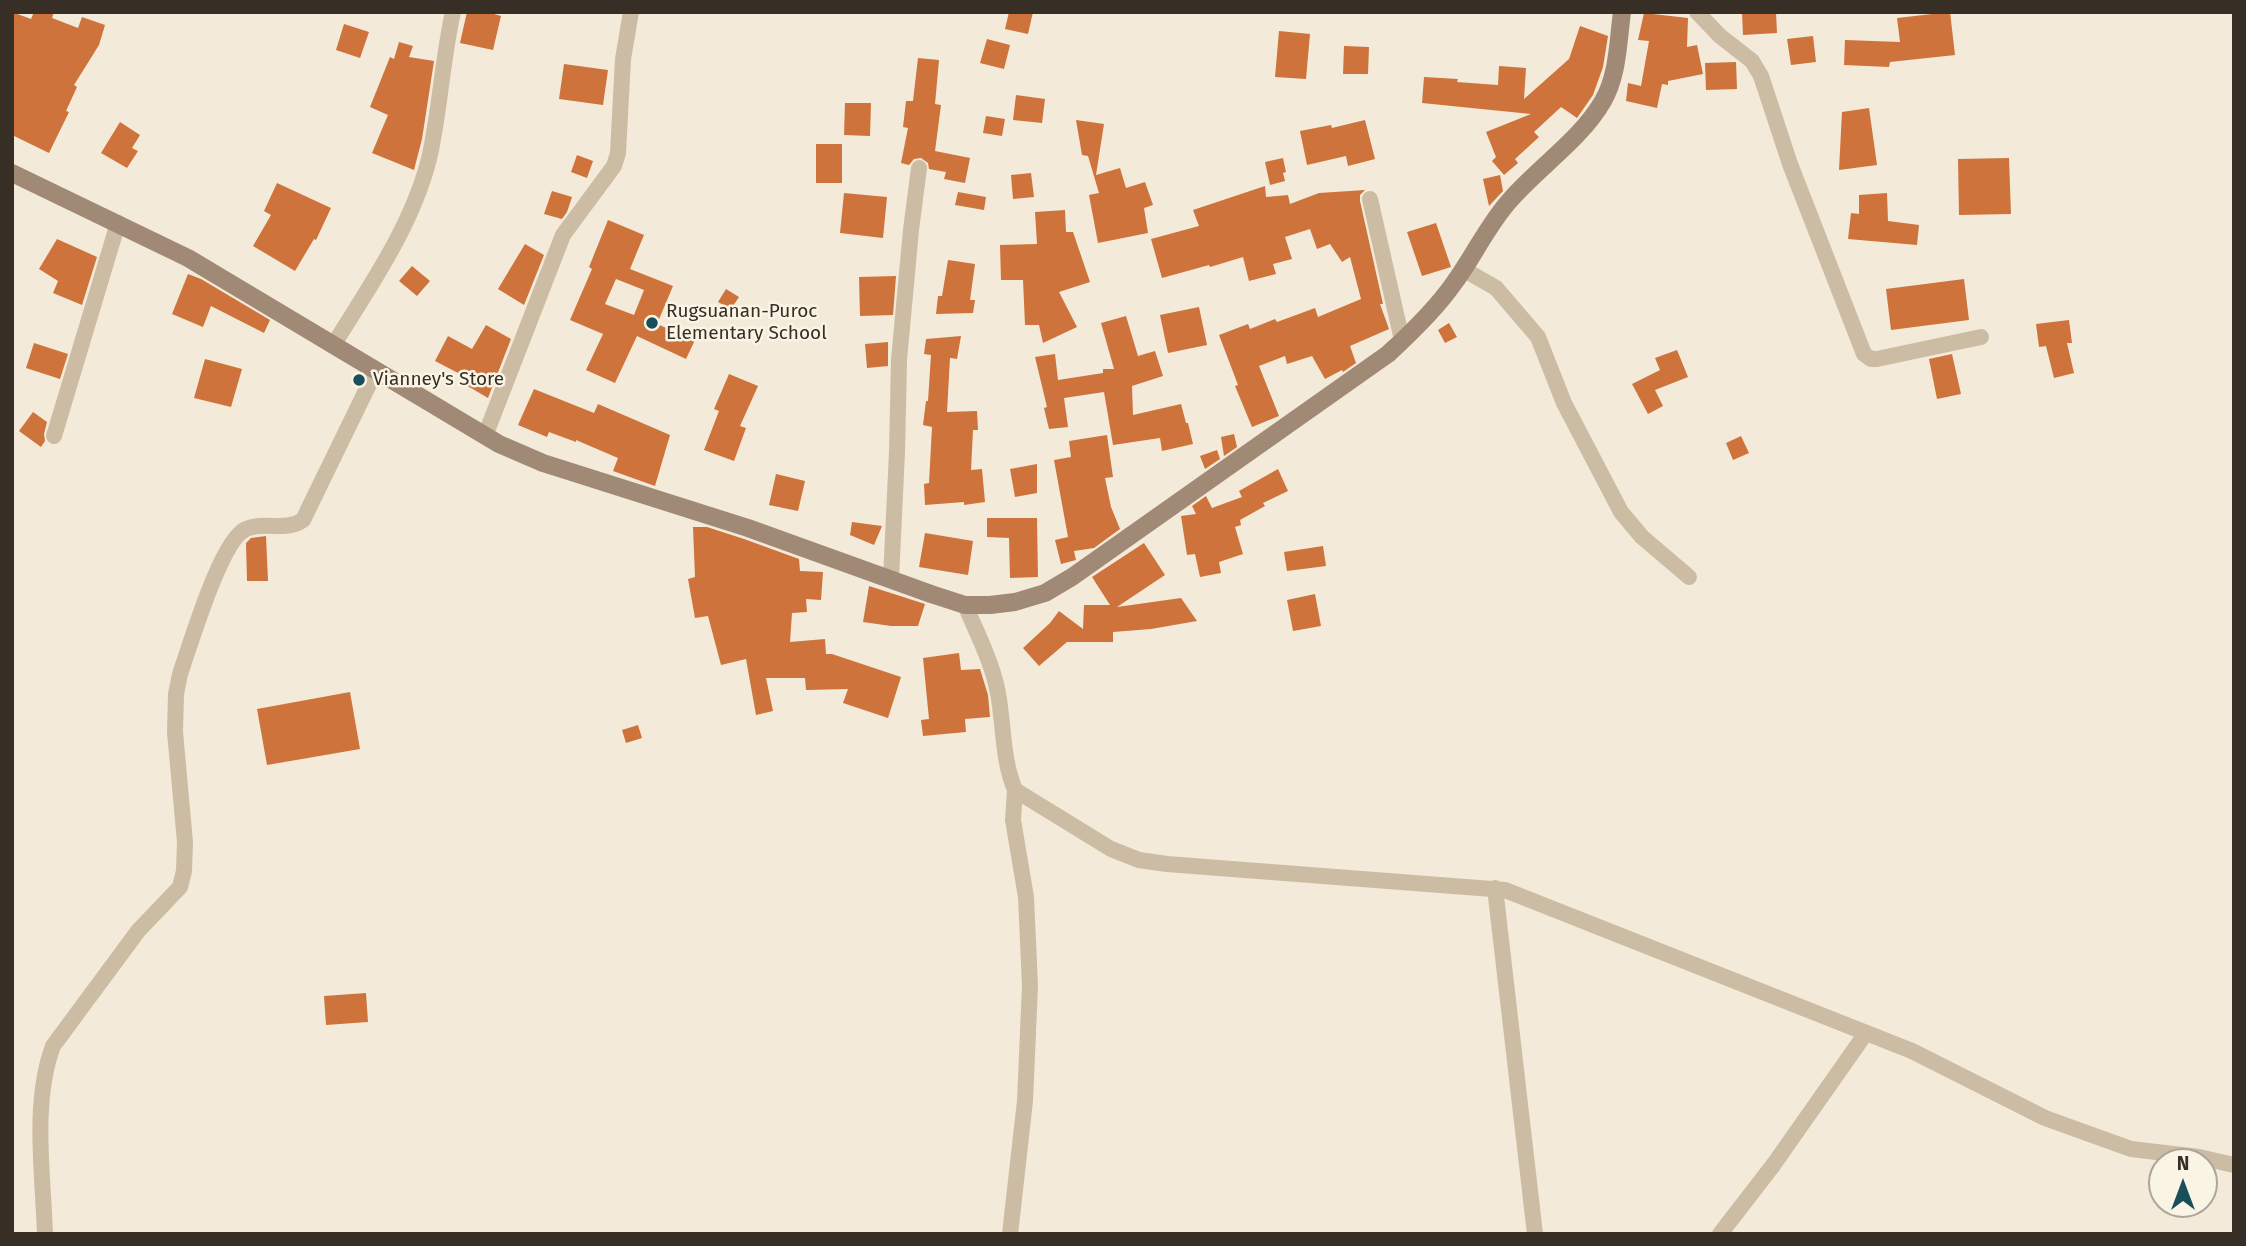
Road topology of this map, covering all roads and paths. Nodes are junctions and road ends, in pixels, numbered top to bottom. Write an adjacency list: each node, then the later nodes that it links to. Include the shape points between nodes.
1 (453, 12): 12 (street, via 424,175 410,214)
2 (631, 12): 15 (street, via 614,166 563,235)
3 (1622, 12): 9 (street, via 1614,77 1604,100 1511,199)
4 (1697, 12): 10 (street, via 1752,61 1761,76 1864,354 1877,359)
5 (919, 168): 17 (street, via 900,347)
6 (12, 173): 8 (street)
7 (1370, 199): 11 (street)
8 (118, 223): 12 (street, via 188,258); 14 (street)
9 (1463, 270): 11 (street); 16 (street, via 1496,288 1538,337 1564,403 1621,512 1642,537)
10 (1981, 337)
11 (1402, 341): 18 (street, via 1072,578 1016,602)
12 (334, 344): 13 (street)
13 (376, 370): 15 (street); 23 (street, via 303,520 292,526 243,530 223,557 176,694 175,732 186,842 180,887 138,931 53,1046 41,1111)
14 (54, 436)
15 (485, 436): 17 (street, via 543,463)
16 (1689, 577)
17 (891, 579): 18 (street)
18 (965, 605): 19 (street, via 998,691 1005,755)
19 (1015, 790): 20 (street, via 1111,849 1139,860); 24 (street, via 1013,820 1026,897 1030,986 1025,1101)
20 (1495, 888): 21 (street); 25 (street)
21 (1866, 1033): 22 (street, via 2087,1134 2131,1149); 26 (street)
22 (2234, 1165)
23 (45, 1234)
24 (1010, 1234)
25 (1535, 1234)
26 (1720, 1234)

